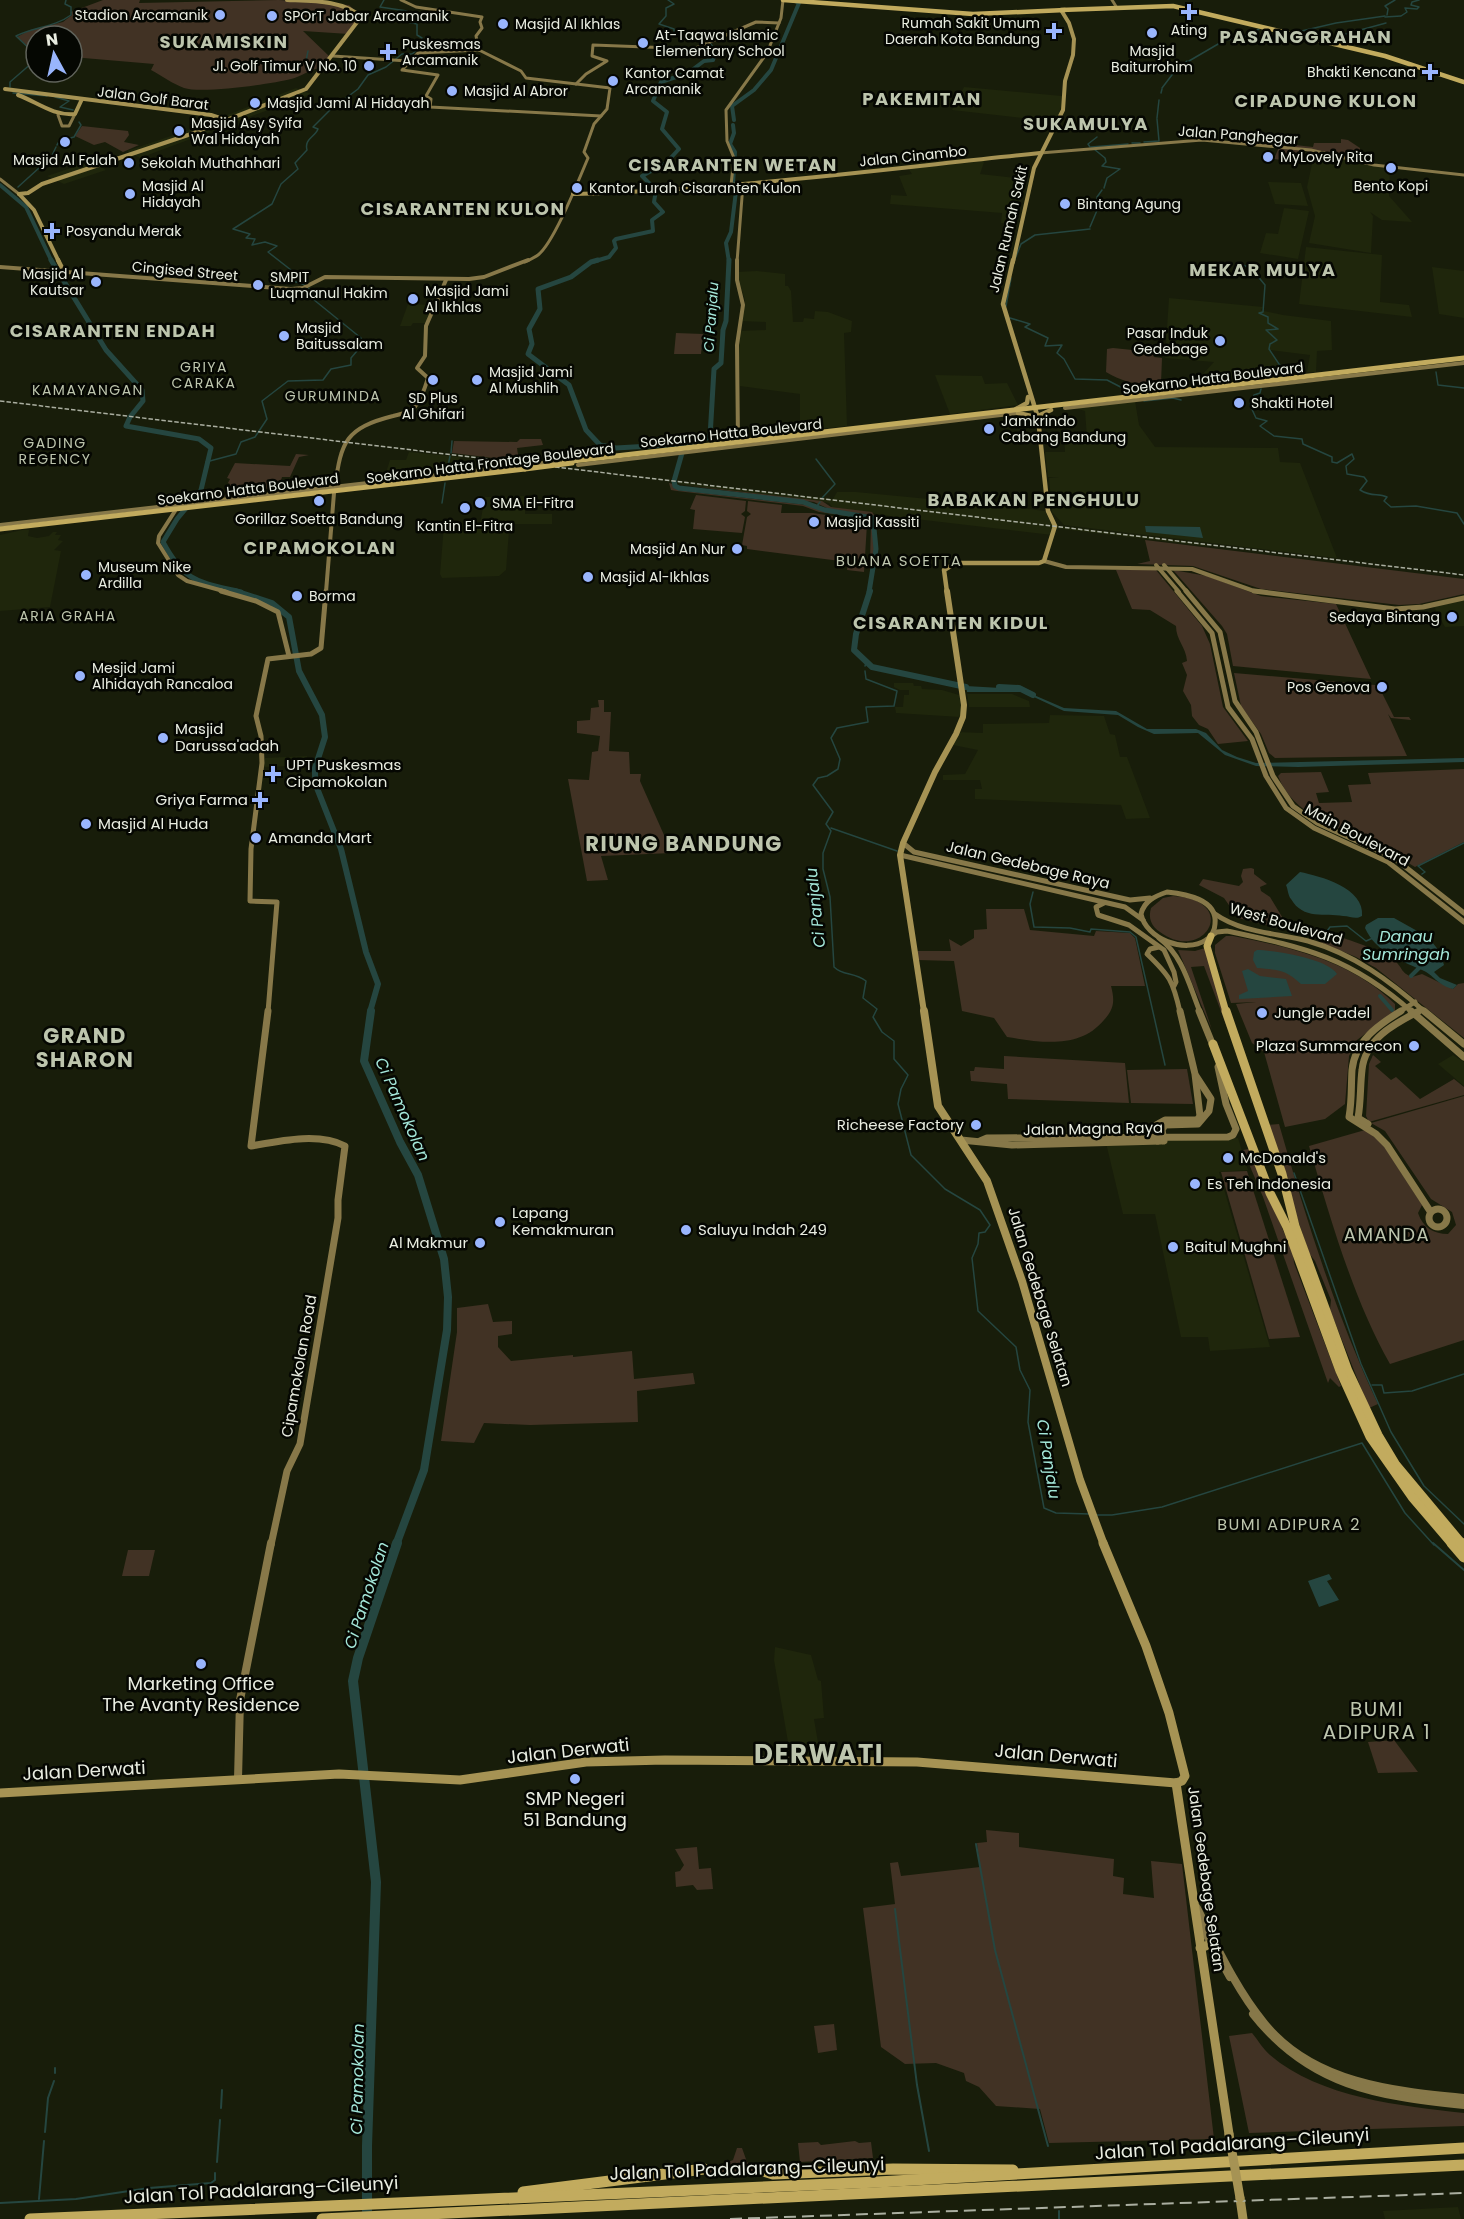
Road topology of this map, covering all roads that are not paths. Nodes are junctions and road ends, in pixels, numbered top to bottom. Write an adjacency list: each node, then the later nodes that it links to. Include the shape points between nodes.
1 (287, 0): 11 (main road, via 347,4 356,9 362,19)
2 (400, 0): 10 (street, via 417,8 482,17 482,28 476,36)
3 (783, 0): 5 (highway); 9 (street)
4 (1113, 0): 7 (street)
5 (795, 2): 6 (highway)
6 (802, 3): 8 (highway, via 977,14)
7 (1116, 8): 8 (highway); 13 (highway, via 1185,9 1383,55)
8 (1060, 10): 23 (main road, Jalan Rumah Sakit, via 1073,33 1073,56 1060,119)
9 (779, 23): 14 (street, via 756,22 689,51 593,45 592,56 607,62); 30 (street, via 755,73 726,110 727,142 734,158)
10 (479, 50): 12 (street, via 418,53); 14 (street, via 521,71 526,78)
11 (333, 56): 12 (street); 21 (main road, via 306,89)
12 (408, 62): 20 (street, via 402,70 437,74 427,94 430,107)
13 (1464, 82)
14 (576, 84): 20 (street, Cingised Street, via 610,88)
15 (0, 86): 16 (main road)
16 (9, 91): 17 (main road, Jalan Golf Barat, via 76,97); 19 (main road, via 37,101)
17 (81, 101): 18 (main road); 21 (main road, Jalan Golf Barat, via 103,100)
18 (75, 114): 19 (main road); 19 (street, via 69,126 62,126)
19 (58, 115)
20 (603, 116): 32 (street, Cingised Street, via 594,124 584,153 588,158)
21 (226, 120): 22 (main road)
22 (141, 151): 24 (main road); 25 (main road)
23 (1040, 153): 27 (street, Jalan Panghegar, via 1192,140 1320,151 1374,165); 29 (main road, Jalan Cinambo); 48 (main road, Jalan Rumah Sakit, via 1024,204 1003,304)
24 (138, 156)
25 (121, 158): 26 (main road); 31 (main road)
26 (133, 158)
27 (1464, 175)
28 (0, 179): 31 (street)
29 (743, 184): 30 (main road, Jalan Cinambo); 59 (street, via 737,266 743,305 737,345)
30 (733, 185): 32 (main road, Jalan Cinambo)
31 (19, 194): 34 (main road, via 34,210)
32 (573, 194): 35 (street, Cingised Street, via 538,255 484,277)
33 (0, 267): 34 (street, Cingised Street)
34 (62, 270): 35 (street, Cingised Street, via 297,289 326,277)
35 (446, 280): 68 (street, via 426,328 425,356 417,370 428,378 415,407 352,431 338,457)
36 (1464, 359): 37 (highway, Soekarno Hatta Boulevard); 38 (street); 39 (highway, Soekarno Hatta Boulevard)
37 (1436, 364): 38 (highway); 40 (highway, Soekarno Hatta Boulevard)
38 (1444, 365): 41 (street)
39 (1324, 373): 42 (highway, Soekarno Hatta Boulevard); 43 (street)
40 (1348, 374): 41 (highway); 42 (highway, Soekarno Hatta Boulevard)
41 (1358, 375): 43 (street)
42 (1311, 377): 43 (highway, Soekarno Hatta Boulevard)
43 (1228, 387): 44 (highway, Soekarno Hatta Boulevard); 45 (street); 47 (highway, Soekarno Hatta Boulevard)
44 (1203, 391): 45 (highway); 47 (highway, Soekarno Hatta Boulevard)
45 (1189, 394): 47 (street)
46 (1129, 397): 47 (highway, Soekarno Hatta Boulevard); 49 (street); 50 (highway, Soekarno Hatta Boulevard); 52 (highway, Soekarno Hatta Boulevard)
47 (1144, 397): 52 (street)
48 (1030, 398): 51 (main road); 53 (main road, Jalan Rumah Sakit); 54 (main road)
49 (1107, 398): 50 (highway); 51 (street)
50 (1118, 398): 53 (highway, Soekarno Hatta Boulevard)
51 (1050, 407): 52 (highway, Soekarno Hatta Boulevard); 53 (highway, Soekarno Hatta Boulevard); 56 (main road, via 1040,415)
52 (1065, 408)
53 (1035, 409): 54 (highway, Soekarno Hatta Boulevard); 56 (main road)
54 (1017, 411): 55 (highway, Soekarno Hatta Boulevard); 55 (highway, Soekarno Hatta Boulevard); 56 (main road, via 1030,416)
55 (899, 425): 57 (street); 57 (highway, Soekarno Hatta Boulevard)
56 (1038, 425): 79 (main road, via 1048,511 1055,528)
57 (837, 432): 58 (highway, Soekarno Hatta Boulevard); 60 (highway, Soekarno Hatta Boulevard)
58 (767, 438): 59 (street); 60 (highway, Soekarno Hatta Boulevard)
59 (738, 441): 60 (street)
60 (685, 450): 61 (highway, Soekarno Hatta Boulevard)
61 (674, 451): 62 (highway, Soekarno Hatta Boulevard); 63 (highway, Soekarno Hatta Boulevard, bridge)
62 (575, 464): 63 (highway, Soekarno Hatta Boulevard, bridge); 67 (street, Soekarno Hatta Frontage Boulevard, bridge)
63 (522, 467): 64 (street, Soekarno Hatta Frontage Boulevard); 65 (highway, Soekarno Hatta Boulevard); 66 (highway, Soekarno Hatta Boulevard)
64 (481, 470): 65 (highway); 68 (street, Soekarno Hatta Frontage Boulevard)
65 (490, 471): 72 (highway, Soekarno Hatta Boulevard)
66 (380, 486): 67 (highway); 70 (highway, Soekarno Hatta Boulevard)
67 (369, 489): 68 (street, Soekarno Hatta Frontage Boulevard)
68 (334, 490): 69 (street, Soekarno Hatta Frontage Boulevard); 71 (street, Soekarno Hatta Frontage Boulevard); 85 (street, via 321,648 316,653)
69 (206, 501): 72 (highway)
70 (248, 501): 71 (highway); 72 (highway, Soekarno Hatta Boulevard)
71 (260, 501): 72 (street, Soekarno Hatta Frontage Boulevard)
72 (186, 507): 73 (highway, Soekarno Hatta Boulevard); 74 (street, Soekarno Hatta Frontage Boulevard); 85 (street, via 159,536 158,543 174,570 186,581 254,600 278,612)
73 (111, 514): 74 (highway, Soekarno Hatta Boulevard); 78 (street)
74 (98, 518): 76 (highway, Soekarno Hatta Boulevard); 77 (street, Soekarno Hatta Frontage Boulevard); 78 (highway, Soekarno Hatta Boulevard)
75 (0, 520): 78 (street)
76 (61, 522): 77 (highway); 78 (highway, Soekarno Hatta Boulevard)
77 (52, 525): 78 (street, Soekarno Hatta Frontage Boulevard)
78 (1, 527)
79 (1044, 560): 80 (street); 90 (main road, Jalan Gedebage Selatan, via 956,564 945,569 963,717)
80 (1157, 567): 81 (street); 84 (street, Main Boulevard)
81 (1166, 567): 82 (street, via 1201,571 1261,591 1413,609); 83 (street, Main Boulevard)
82 (1463, 597)
83 (1208, 615): 84 (street); 86 (street, Main Boulevard, via 1221,633 1235,701)
84 (1201, 617): 87 (street, Main Boulevard, via 1212,633 1226,701)
85 (291, 656): 120 (street, Cipamokolan Road, via 268,659 256,716 262,764 252,840 250,901 277,902 272,976 250,1146 338,1141 345,1146 338,1218 300,1444 287,1472 240,1700)
86 (1250, 724): 87 (street); 88 (street, Main Boulevard, via 1262,744)
87 (1242, 726): 88 (street, Main Boulevard)
88 (1268, 771): 89 (street, Main Boulevard, via 1290,807 1314,828)
89 (1356, 842): 93 (street, Main Boulevard, via 1394,858); 94 (street, Main Boulevard)
90 (903, 843): 91 (main road, Jalan Gedebage Selatan); 92 (street, Jalan Gedebage Raya, via 914,852)
91 (900, 855): 92 (street, Jalan Gedebage Raya); 115 (main road, Jalan Gedebage Selatan, via 937,1101 940,1112)
92 (974, 869): 95 (street, Jalan Gedebage Raya, via 1131,900); 96 (street, Jalan Gedebage Raya)
93 (1416, 874): 94 (street); 97 (street, Main Boulevard)
94 (1410, 877): 100 (street, Main Boulevard)
95 (1150, 898): 98 (street, via 1167,892 1186,893 1204,901); 99 (street, via 1142,909)
96 (1108, 903): 99 (street, Jalan Gedebage Raya, via 1128,908); 103 (street, via 1097,905 1098,915 1129,925)
97 (1464, 913)
98 (1215, 914): 101 (street, via 1216,927); 105 (street, West Boulevard, via 1233,924 1308,941 1350,956 1382,974)
99 (1143, 920): 102 (street)
100 (1464, 922)
101 (1211, 936): 102 (street, via 1189,944); 106 (street, West Boulevard, via 1227,931 1325,955 1362,973); 117 (highway, via 1207,946 1288,1194)
102 (1159, 938): 109 (street, via 1178,957)
103 (1159, 947): 104 (street, via 1166,952 1174,972); 104 (street, via 1148,950 1148,955 1168,974)
104 (1174, 986): 112 (street)
105 (1415, 1002): 106 (street); 107 (street, West Boulevard)
106 (1406, 1008): 108 (street, West Boulevard); 113 (street, via 1375,1030 1355,1055 1350,1114)
107 (1422, 1009): 108 (street); 110 (street, West Boulevard)
108 (1413, 1014): 111 (street, West Boulevard); 113 (street, via 1383,1034 1365,1053)
109 (1213, 1044): 114 (street, Jalan Magna Raya, via 1226,1104 1236,1129 1233,1135 1206,1140); 117 (highway, via 1270,1192)
110 (1464, 1044)
111 (1464, 1057)
112 (1195, 1074): 114 (street, via 1200,1119 1161,1121 1156,1125); 114 (street, via 1211,1099 1209,1112 1198,1124 1165,1125)
113 (1361, 1122): 116 (street, via 1382,1133)
114 (1161, 1139): 115 (street, Jalan Magna Raya, via 1012,1145)
115 (961, 1140): 121 (main road, Jalan Gedebage Selatan, via 987,1181 1004,1226 1092,1514 1169,1713 1185,1776)
116 (1433, 1210)
117 (1291, 1227): 118 (highway, via 1378,1435 1418,1494); 119 (highway, via 1340,1371 1370,1437 1412,1497)
118 (1464, 1546)
119 (1464, 1557)
120 (235, 1780): 121 (main road, Jalan Derwati, via 355,1774 460,1780 586,1762 625,1761 948,1764); 122 (main road, Jalan Derwati)
121 (1176, 1783): 123 (main road, Jalan Gedebage Selatan)
122 (0, 1793)
123 (1193, 1900): 124 (main road, Jalan Gedebage Selatan); 127 (street, via 1258,2015 1294,2052 1323,2069 1370,2084)
124 (1194, 1911): 125 (street); 126 (main road, Jalan Gedebage Selatan)
125 (1211, 1944): 126 (main road); 128 (street, via 1258,2022 1308,2068 1375,2092)
126 (1200, 1948): 138 (main road, Jalan Gedebage Selatan, bridge)
127 (1464, 2098)
128 (1464, 2105)
129 (1464, 2148): 133 (highway, Jalan Tol Padalarang–Cileunyi)
130 (1464, 2165): 135 (highway, Jalan Tol Padalarang–Cileunyi)
131 (704, 2169): 134 (highway)
132 (760, 2170): 133 (highway, via 773,2174 970,2168)
133 (1057, 2173): 134 (highway, Jalan Tol Padalarang–Cileunyi)
134 (490, 2197): 136 (highway, Jalan Tol Padalarang–Cileunyi)
135 (353, 2218): 137 (highway, Jalan Tol Padalarang–Cileunyi)
136 (30, 2219)
137 (322, 2219)
138 (1243, 2219)

